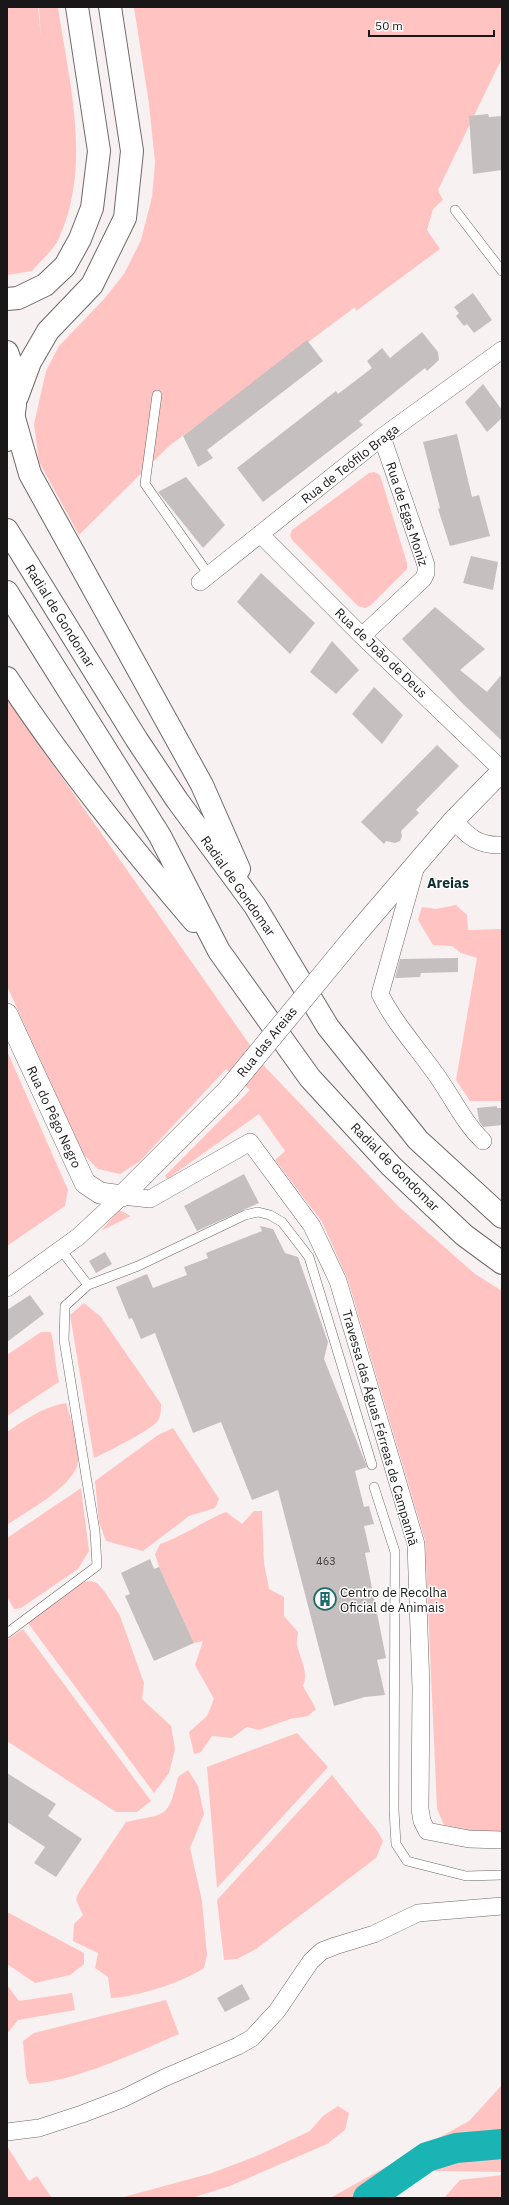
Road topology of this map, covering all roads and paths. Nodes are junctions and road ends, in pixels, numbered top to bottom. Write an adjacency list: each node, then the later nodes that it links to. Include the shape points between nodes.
1 (77, 7): 5 (main road, via 99,151 92,208 80,239 65,266 45,285 18,298)
2 (110, 7): 9 (main road, via 132,151 125,218 92,285 48,332 30,362)
3 (455, 210): 4 (lane)
4 (502, 271)
5 (7, 299)
6 (502, 350): 10 (street, Rua de Teófilo Braga)
7 (7, 352): 9 (main road, via 14,370)
8 (157, 395): 14 (lane, via 145,484)
9 (15, 408): 11 (main road); 22 (main road, via 30,474 202,785)
10 (382, 437): 13 (street, Rua de Teófilo Braga); 16 (street, Rua de Egas Moniz, via 426,565 426,573 423,579)
11 (7, 440)
12 (7, 530): 22 (main road, Radial de Gondomar, via 137,740 177,800)
13 (261, 535): 14 (street, Rua de Teófilo Braga); 16 (street, Rua de João de Deus)
14 (204, 579)
15 (7, 592): 23 (main road, Radial de Gondomar, via 160,836)
16 (362, 636): 18 (street, Rua de João de Deus)
17 (7, 678): 23 (main road, via 30,713 139,856)
18 (502, 770): 19 (street, Rua das Areias)
19 (454, 820): 20 (street, via 467,836 481,844); 21 (street, Rua das Areias)
20 (502, 845)
21 (417, 865): 25 (street, via 380,994 390,1014 433,1069 474,1132); 26 (street, Rua das Areias, bridge, via 358,932 228,1090)
22 (255, 906): 27 (main road, Radial de Gondomar, via 328,1027 418,1140)
23 (219, 951): 29 (main road, Radial de Gondomar, via 316,1084 391,1166 464,1235)
24 (7, 1014): 26 (street, Rua do Pêgo Negro, via 85,1183 100,1193)
25 (483, 1141)
26 (122, 1196): 28 (street, Rua das Areias); 35 (street, Travessa das Águas Férreas de Campanhã, via 150,1199 250,1142 312,1226 338,1281 416,1544 422,1821 427,1831 469,1839)
27 (502, 1217)
28 (61, 1250): 30 (lane); 31 (street, Rua das Areias)
29 (502, 1263)
30 (88, 1285): 32 (lane, via 138,1266 245,1215 258,1212 282,1222 309,1257); 34 (lane, via 65,1306 64,1340 95,1531 97,1566)
31 (7, 1288)
32 (372, 1465)
33 (374, 1487): 36 (lane, via 395,1552 396,1844 407,1861 466,1876)
34 (7, 1633)
35 (502, 1840)
36 (502, 1876)
37 (502, 1906): 38 (street, via 418,1913 374,1934 335,1946 311,1961 277,2011 252,2038 238,2046 124,2098 82,2114 39,2128)
38 (7, 2132)

